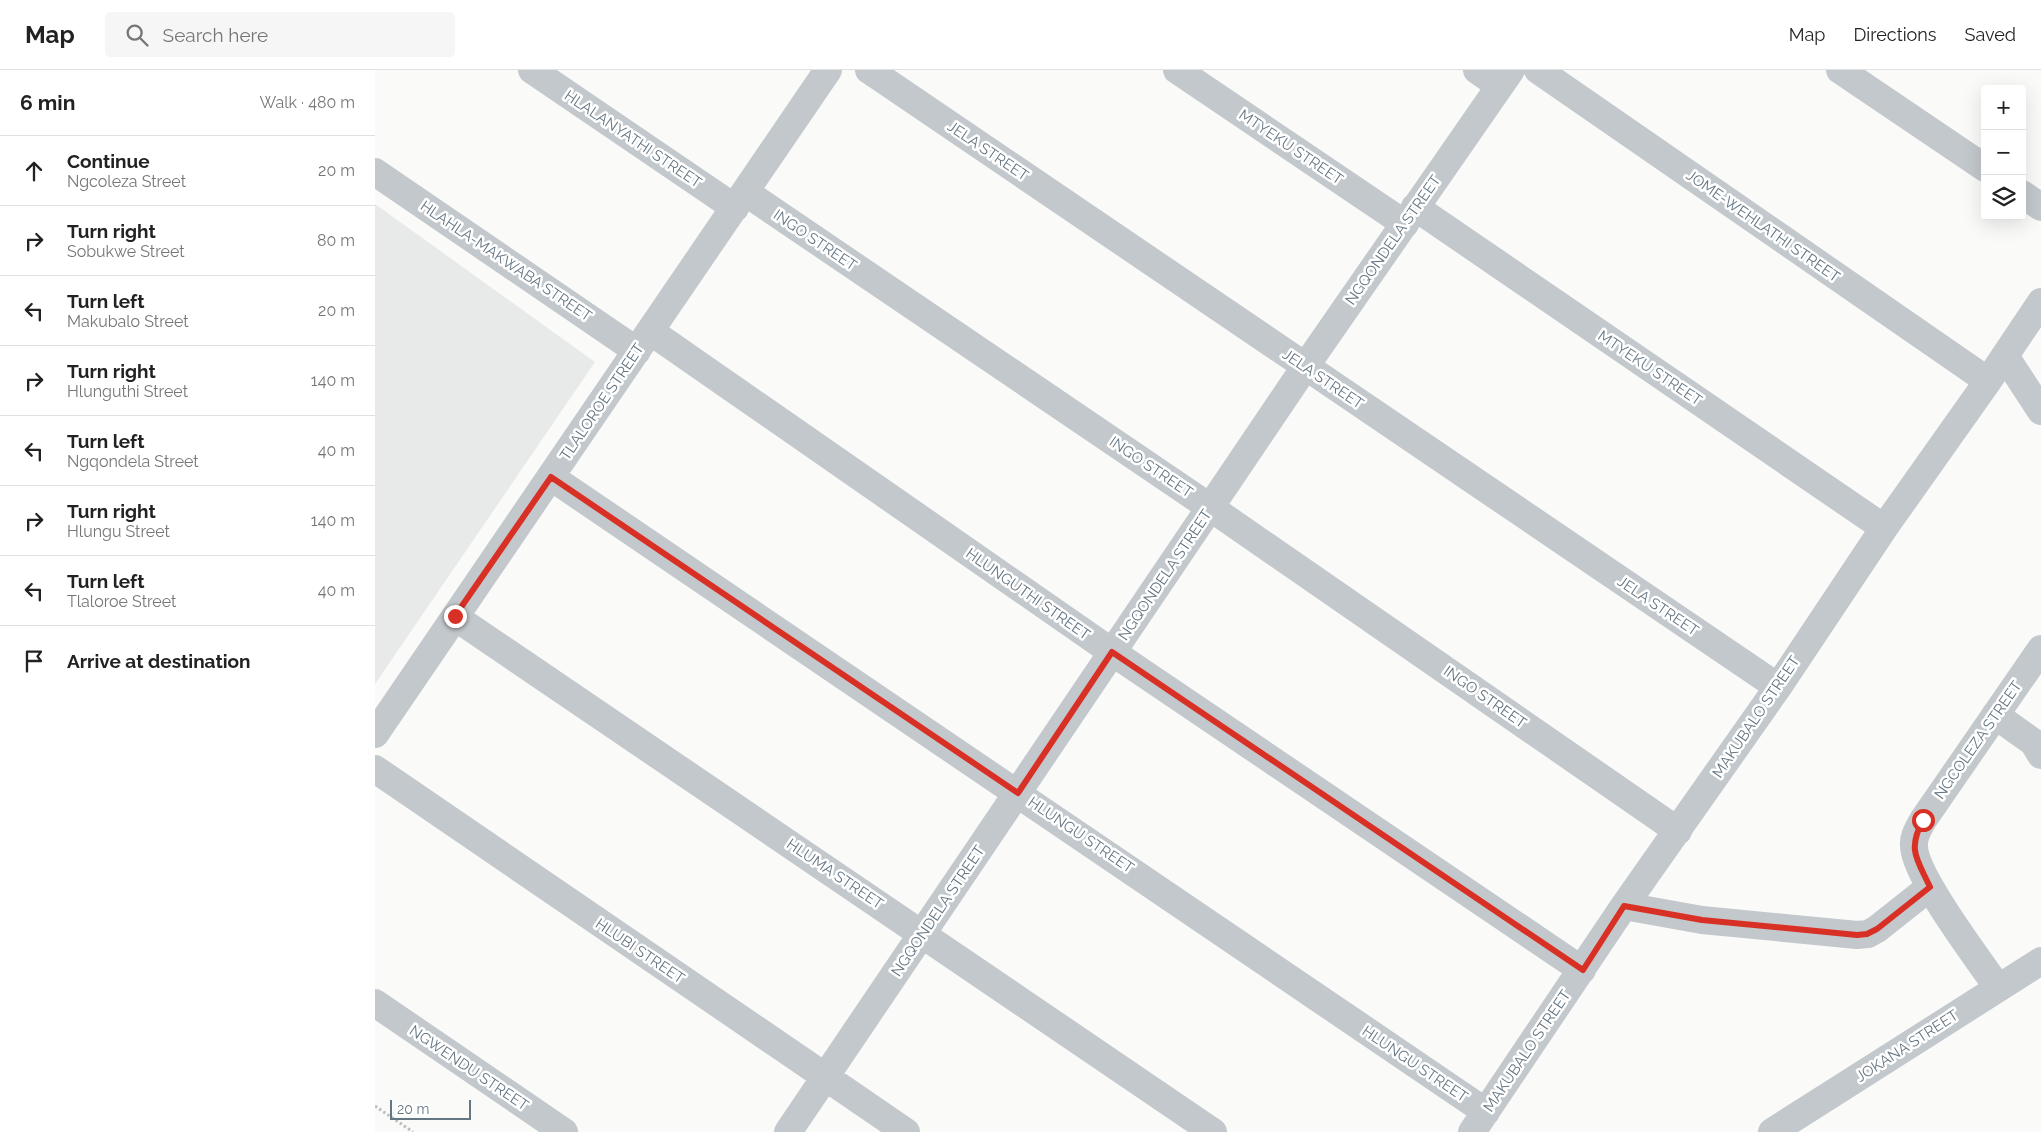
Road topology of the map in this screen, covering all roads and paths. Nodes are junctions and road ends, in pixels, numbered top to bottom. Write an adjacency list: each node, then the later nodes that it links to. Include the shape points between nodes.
1 (532, 70): 12 (street, HLALANYATHI STREET)
2 (829, 70): 12 (street, TLALOROE STREET)
3 (869, 70): 18 (street, JELA STREET)
4 (1177, 70): 14 (street, MTYEKU STREET)
5 (1477, 70): 8 (street)
6 (1538, 70): 19 (street, JOME-WEHLATHI STREET)
7 (1839, 70): 9 (street)
8 (1506, 78): 14 (street, NGQONDELA STREET)
9 (1981, 165)
10 (375, 172): 16 (street, HLAHLA-MAKWABA STREET)
11 (2026, 197): 13 (street)
12 (740, 200): 16 (street, TLALOROE STREET); 22 (street, INGO STREET)
13 (2041, 207)
14 (1410, 216): 18 (street, NGQONDELA STREET); 23 (street, MTYEKU STREET)
15 (2041, 302): 17 (street, MAKUBALO STREET)
16 (644, 341): 21 (street, TLALOROE STREET); 26 (street, HLUNGUTHI STREET)
17 (2005, 356): 19 (street, MAKUBALO STREET); 20 (street)
18 (1305, 367): 22 (street, NGQONDELA STREET); 27 (street, JELA STREET)
19 (1988, 381): 23 (street, MAKUBALO STREET)
20 (2041, 411)
21 (551, 477): 24 (street, TLALOROE STREET); 32 (street, HLUNGU STREET)
22 (1211, 508): 26 (street, NGQONDELA STREET); 33 (street, INGO STREET)
23 (1883, 528): 27 (street, MAKUBALO STREET)
24 (455, 616): 29 (street, TLALOROE STREET); 36 (street, HLUMA STREET)
25 (2041, 649): 28 (street, NGCOLEZA STREET)
26 (1112, 652): 32 (street, NGQONDELA STREET); 38 (street, HLUNGUTHI STREET)
27 (1778, 687): 33 (street, MAKUBALO STREET)
28 (1995, 715): 30 (street, via 2033,742); 34 (street, NGCOLEZA STREET, via 1915,835 1916,855)
29 (375, 734)
30 (2041, 756)
31 (375, 769): 41 (street, HLUBI STREET)
32 (1018, 793): 36 (street, NGQONDELA STREET); 43 (street, HLUNGU STREET)
33 (1678, 830): 35 (street, MAKUBALO STREET)
34 (1930, 887): 35 (street, via 1877,929 1857,935 1702,920); 39 (street, NGCOLEZA STREET)
35 (1624, 906): 38 (street, MAKUBALO STREET)
36 (923, 934): 41 (street, NGQONDELA STREET); 48 (street, HLUMA STREET)
37 (2041, 961): 39 (street, JOKANA STREET)
38 (1583, 970): 43 (street, MAKUBALO STREET)
39 (1998, 988): 49 (street, JOKANA STREET)
40 (375, 1003): 45 (street, NGWENDU STREET)
41 (825, 1077): 46 (street, NGQONDELA STREET); 47 (street, HLUBI STREET)
42 (375, 1106): 44 (path)
43 (1479, 1122)
44 (413, 1132)
45 (564, 1132)
46 (788, 1132)
47 (906, 1132)
48 (1213, 1132)
49 (1772, 1132)

